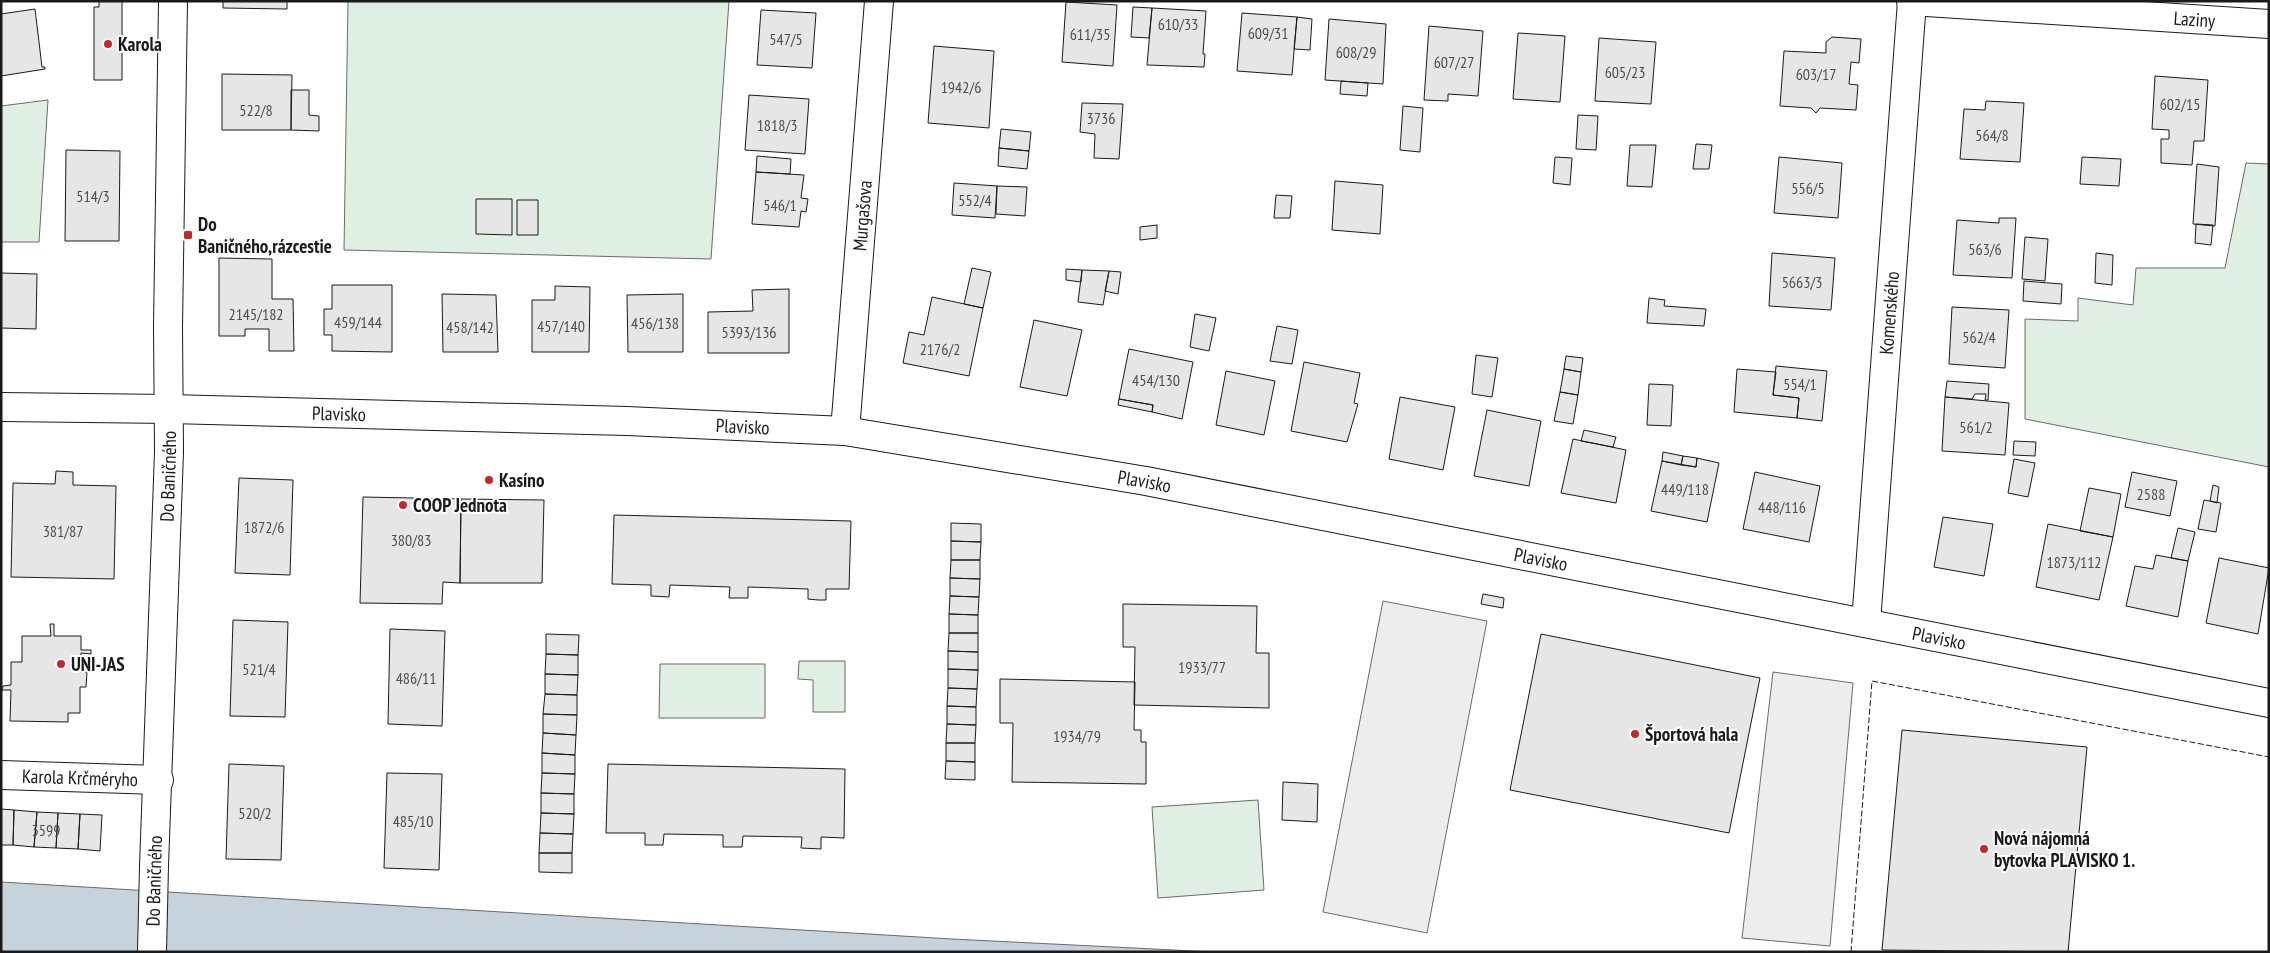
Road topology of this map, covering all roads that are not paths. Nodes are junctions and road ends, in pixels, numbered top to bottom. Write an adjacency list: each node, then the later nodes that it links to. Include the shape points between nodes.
1 (173, 1): 6 (street, Do Baničného, via 168,327)
2 (879, 1): 7 (street, Murgašova)
3 (1912, 1): 4 (street, Laziny); 8 (street, Komenského)
4 (2269, 24)
5 (1, 407): 6 (street, Plavisko)
6 (170, 409): 7 (street, Plavisko); 11 (street, Do Baničného)
7 (845, 430): 8 (street, Plavisko, via 1146,481)
8 (1866, 623): 9 (street, Plavisko)
9 (2269, 703)
10 (1, 775): 11 (street, Karola Krčméryho)
11 (159, 780): 12 (street, Do Baničného)
12 (152, 952)

